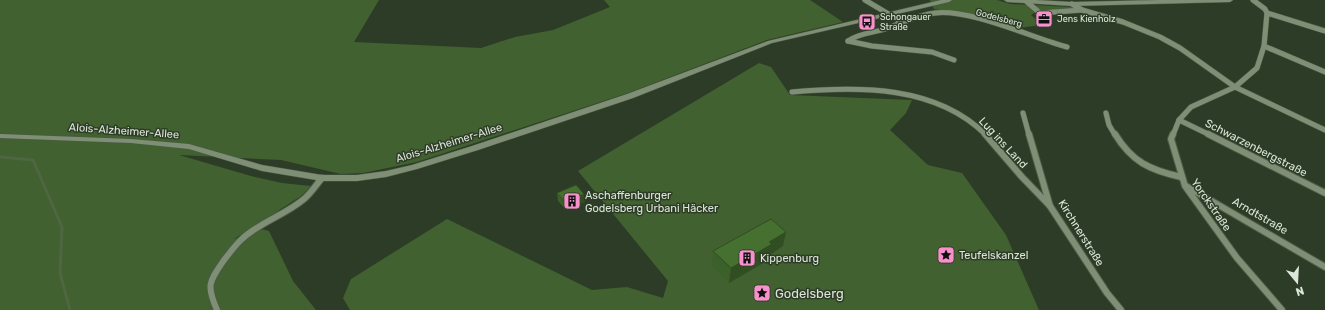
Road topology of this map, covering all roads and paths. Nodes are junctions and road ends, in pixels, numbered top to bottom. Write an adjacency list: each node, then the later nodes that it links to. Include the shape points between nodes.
1 (865, 0): 12 (street)
2 (949, 0): 12 (street, Alois-Alzheimer-Allee)
3 (1007, 0): 9 (street)
4 (1203, 0): 5 (street); 8 (street)
5 (1230, 0)
6 (1253, 0): 13 (street)
7 (1038, 1): 9 (street); 10 (street)
8 (1126, 1): 10 (street)
9 (1027, 2): 11 (street, via 1040,13)
10 (1072, 4): 11 (street)
11 (1082, 10): 20 (street, via 1123,22 1160,37)
12 (888, 13): 14 (street); 28 (street, Alois-Alzheimer-Allee, via 770,42 630,96 414,167 357,178)
13 (1267, 13): 15 (street); 16 (street, Yorckstraße)
14 (902, 22): 17 (street, Godelsberg, via 944,13 974,19); 18 (street, Godelsberg, via 884,30 854,36 848,41 932,52)
15 (1325, 31)
16 (1264, 46): 19 (street); 20 (street, Yorckstraße, via 1257,68)
17 (1067, 47)
18 (954, 60)
19 (1325, 72)
20 (1235, 87): 24 (street, Yorckstraße, via 1191,107); 25 (street)
21 (792, 92): 31 (street, Lug ins Land, via 825,88 880,90 905,94 945,108 971,122)
22 (1023, 113): 31 (street, Kirchnerstraße)
23 (1106, 114): 27 (street, via 1117,138 1137,161 1161,172)
24 (1179, 120): 27 (street, Yorckstraße, via 1171,139); 30 (street, Schwarzenbergstraße)
25 (1325, 130)
26 (0, 136): 28 (street, Alois-Alzheimer-Allee, via 131,141 190,147 262,168)
27 (1181, 177): 29 (street, Yorckstraße)
28 (322, 178): 33 (street, via 304,199 241,238 214,272 210,283 210,294)
29 (1184, 186): 32 (street, Arndtstraße); 35 (street, Yorckstraße, via 1237,258)
30 (1325, 194)
31 (1050, 206): 34 (street, Kirchnerstraße)
32 (1325, 266)
33 (217, 310)
34 (1121, 310)
35 (1282, 310)

